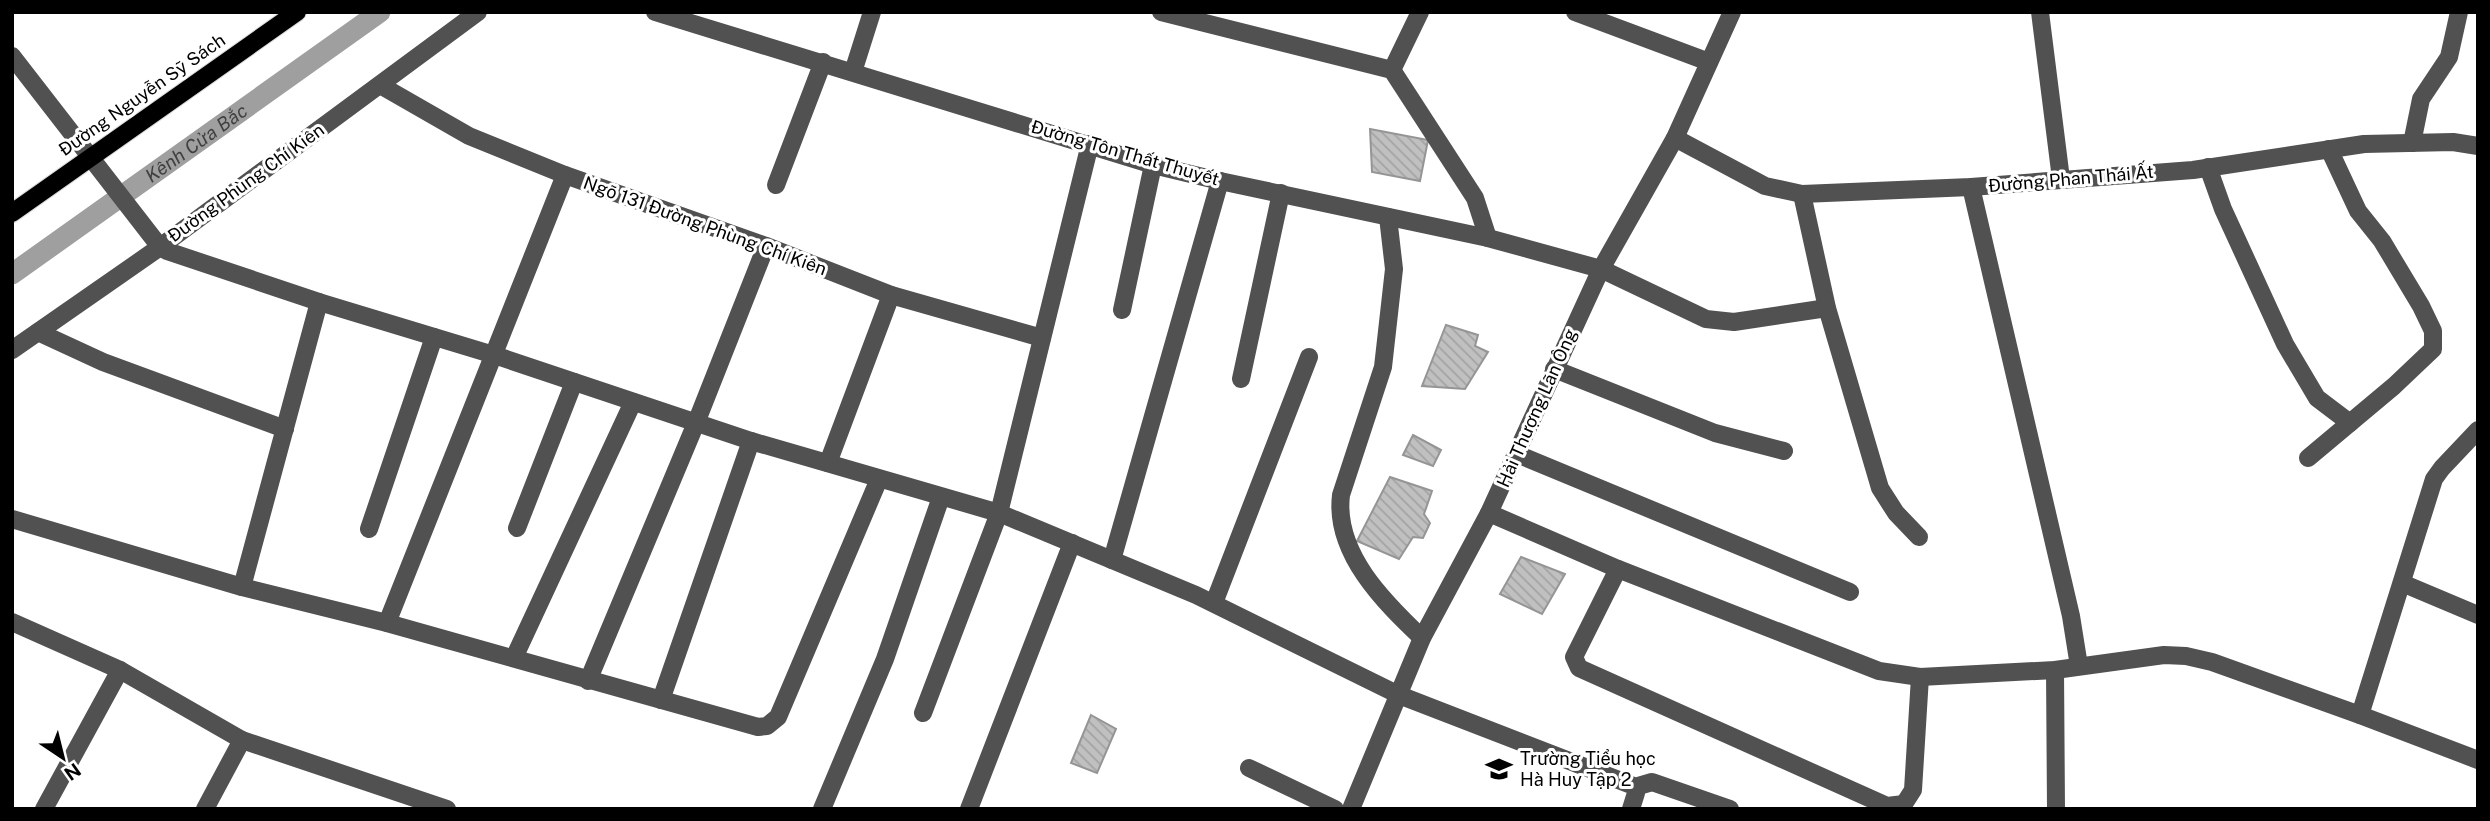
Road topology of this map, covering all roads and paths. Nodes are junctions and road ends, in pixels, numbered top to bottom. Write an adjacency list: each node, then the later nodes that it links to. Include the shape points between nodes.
1 (297, 12): 22 (main road, Đường Nguyễn Sỹ Sách)
2 (478, 12): 16 (street, Đường Phùng Chí Kiên)
3 (655, 12): 12 (street, Đường Tôn Thất Thuyết)
4 (872, 12): 15 (street)
5 (1161, 12): 14 (street)
6 (1420, 12): 14 (street)
7 (1575, 12): 13 (street)
8 (1732, 12): 13 (street, Hải Thượng Lãn Ông)
9 (2040, 12): 26 (street)
10 (2459, 12): 18 (street, via 2449,57 2421,99)
11 (12, 56): 22 (street)
12 (823, 62): 15 (street, Đường Tôn Thất Thuyết); 28 (street)
13 (1709, 62): 17 (street, Hải Thượng Lãn Ông)
14 (1392, 70): 34 (street, via 1475,198)
15 (853, 72): 19 (street, Đường Tôn Thất Thuyết)
16 (380, 85): 25 (street, Ngõ 131 Đường Phùng Chí Kiên, via 468,135); 36 (street, Đường Phùng Chí Kiên)
17 (1675, 138): 31 (street, Đường Phan Thái Ất, via 1765,186); 37 (street, Hải Thượng Lãn Ông)
18 (2412, 143): 20 (street, Đường Phan Thái Ất); 21 (street, Đường Phan Thái Ất)
19 (1090, 144): 23 (street, Đường Tôn Thất Thuyết); 44 (street)
20 (2478, 146)
21 (2329, 149): 24 (street, Đường Phan Thái Ất); 53 (street, via 2358,211 2382,241 2433,331 2432,349)
22 (92, 157): 32 (main road, Đường Nguyễn Sỹ Sách); 36 (street)
23 (1153, 164): 27 (street, Đường Tôn Thất Thuyết); 41 (street)
24 (2208, 167): 26 (street, Đường Phan Thái Ất); 53 (street, via 2285,344 2318,398)
25 (565, 174): 35 (street, Ngõ 131 Đường Phùng Chí Kiên); 46 (street)
26 (2062, 179): 29 (street, Đường Phan Thái Ất)
27 (1220, 181): 30 (street, Đường Tôn Thất Thuyết); 70 (street)
28 (776, 185)
29 (1971, 187): 31 (street, Đường Phan Thái Ất); 81 (street)
30 (1281, 193): 33 (street, Đường Tôn Thất Thuyết); 49 (street)
31 (1802, 194): 40 (street)
32 (12, 213)
33 (1388, 217): 34 (street, Đường Tôn Thất Thuyết); 79 (street, via 1394,269 1383,367 1341,495 1339,514 1345,539 1367,577)
34 (1488, 238): 37 (street, Đường Tôn Thất Thuyết)
35 (766, 246): 38 (street, Ngõ 131 Đường Phùng Chí Kiên); 52 (street)
36 (160, 247): 39 (street); 42 (street, Đường Phùng Chí Kiên)
37 (1601, 270): 40 (street, Đường Tôn Thất Thuyết, via 1706,319 1724,322); 48 (street, Hải Thượng Lãn Ông)
38 (891, 295): 44 (street, Ngõ 131 Đường Phùng Chí Kiên); 60 (street)
39 (319, 302): 43 (street); 54 (street)
40 (1827, 308): 68 (street, via 1880,488)
41 (1122, 310)
42 (38, 332): 45 (street, Đường Phùng Chí Kiên); 54 (street, via 103,362)
43 (434, 337): 46 (street); 67 (street)
44 (1042, 338): 63 (street)
45 (12, 350)
46 (494, 355): 50 (street); 78 (street)
47 (1310, 358): 75 (street)
48 (1554, 369): 57 (street, via 1714,433); 58 (street, Hải Thượng Lãn Ông)
49 (1241, 379)
50 (574, 382): 51 (street); 66 (street)
51 (632, 402): 52 (street); 80 (street)
52 (696, 423): 56 (street); 85 (street)
53 (2350, 423): 59 (street)
54 (285, 429): 73 (street)
55 (2478, 430): 72 (street, via 2434,479)
56 (751, 440): 60 (street); 87 (street)
57 (1784, 452)
58 (1517, 454): 64 (street, Hải Thượng Lãn Ông); 74 (street)
59 (2308, 458)
60 (828, 463): 61 (street)
61 (879, 479): 62 (street); 87 (street, via 778,717 758,727)
62 (941, 497): 63 (street); 97 (street, via 885,659)
63 (999, 513): 69 (street); 88 (street)
64 (1489, 513): 71 (street); 79 (street, Hải Thượng Lãn Ông)
65 (12, 519): 73 (street)
66 (517, 527)
67 (369, 529)
68 (1919, 537)
69 (1072, 543): 70 (street); 98 (street)
70 (1112, 560): 75 (street)
71 (1618, 569): 84 (street, via 1861,665); 84 (street, via 1574,657 1579,668 1887,807 1904,804 1913,790)
72 (2402, 583): 76 (street); 89 (street)
73 (242, 587): 78 (street)
74 (1850, 592)
75 (1214, 603): 86 (street)
76 (2478, 615)
77 (12, 622): 82 (street)
78 (387, 623): 80 (street)
79 (1422, 638): 86 (street, Hải Thượng Lãn Ông)
80 (514, 658): 85 (street)
81 (2080, 666): 83 (street); 89 (street, via 2164,655 2199,658)
82 (120, 670): 90 (street); 94 (street)
83 (2055, 670): 84 (street); 103 (street)
84 (1920, 677)
85 (589, 681): 87 (street)
86 (1399, 695): 93 (street); 100 (street, Hải Thượng Lãn Ông)
87 (661, 700)
88 (923, 713)
89 (2360, 715): 91 (street)
90 (242, 740): 95 (street); 96 (street)
91 (2476, 755)
92 (1249, 768): 99 (street)
93 (1635, 787): 101 (street); 102 (street, via 1652,782)
94 (44, 809)
95 (205, 809)
96 (447, 809)
97 (822, 809)
98 (969, 809)
99 (1335, 809)
100 (1350, 809)
101 (1631, 809)
102 (1730, 809)
103 (2056, 809)

